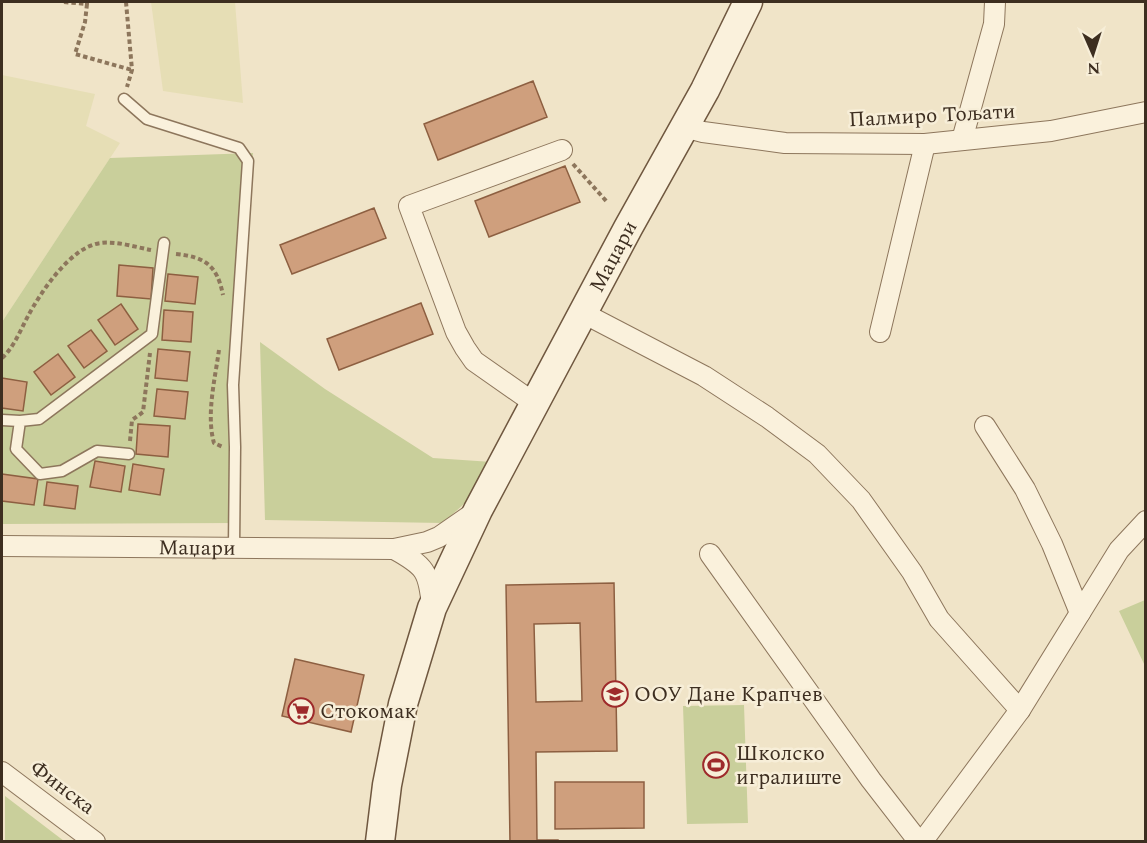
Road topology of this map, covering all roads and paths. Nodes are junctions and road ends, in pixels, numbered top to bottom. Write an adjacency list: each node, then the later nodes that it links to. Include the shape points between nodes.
1 (64, 2): 5 (path)
2 (126, 2): 6 (path)
3 (748, 2): 9 (street, Маџари)
4 (995, 2): 10 (street, via 993,24)
5 (87, 3): 6 (path, via 75,54)
6 (132, 70): 7 (path)
7 (124, 99): 26 (lane, via 147,118 239,148 248,161 233,385)
8 (1146, 112): 10 (street, Палмиро Тољати, via 1051,131)
9 (684, 127): 11 (street, Палмиро Тољати, via 785,143); 15 (street, Маџари)
10 (962, 140): 11 (street, Палмиро Тољати)
11 (925, 144): 16 (street)
12 (562, 150): 13 (path); 18 (street, via 409,206 465,348 474,361)
13 (608, 203)
14 (164, 243): 17 (lane)
15 (583, 313): 18 (street, Маџари); 31 (street, via 704,376 816,454 861,500 912,572 939,619)
16 (880, 332)
17 (152, 334): 20 (lane, via 39,418); 22 (path, via 143,412 132,420)
18 (534, 403): 23 (street, Маџари)
19 (2, 420): 20 (lane)
20 (20, 422): 22 (lane, via 16,449 40,474 62,471 97,451)
21 (985, 426): 30 (street, via 1025,489)
22 (129, 454)
23 (478, 510): 27 (street, Маџари, via 439,537); 29 (street, Маџари)
24 (1146, 521): 30 (street, via 1119,550)
25 (2, 546): 26 (street, Маџари)
26 (234, 548): 27 (street, Маџари)
27 (394, 549): 29 (street, Маџари, via 424,570)
28 (710, 554): 35 (street, via 871,780)
29 (432, 608): 34 (street, Маџари, via 403,704)
30 (1080, 614): 31 (street)
31 (1020, 710): 35 (street)
32 (2, 772): 33 (street, Финска)
33 (95, 842)
34 (380, 842)
35 (921, 842)

